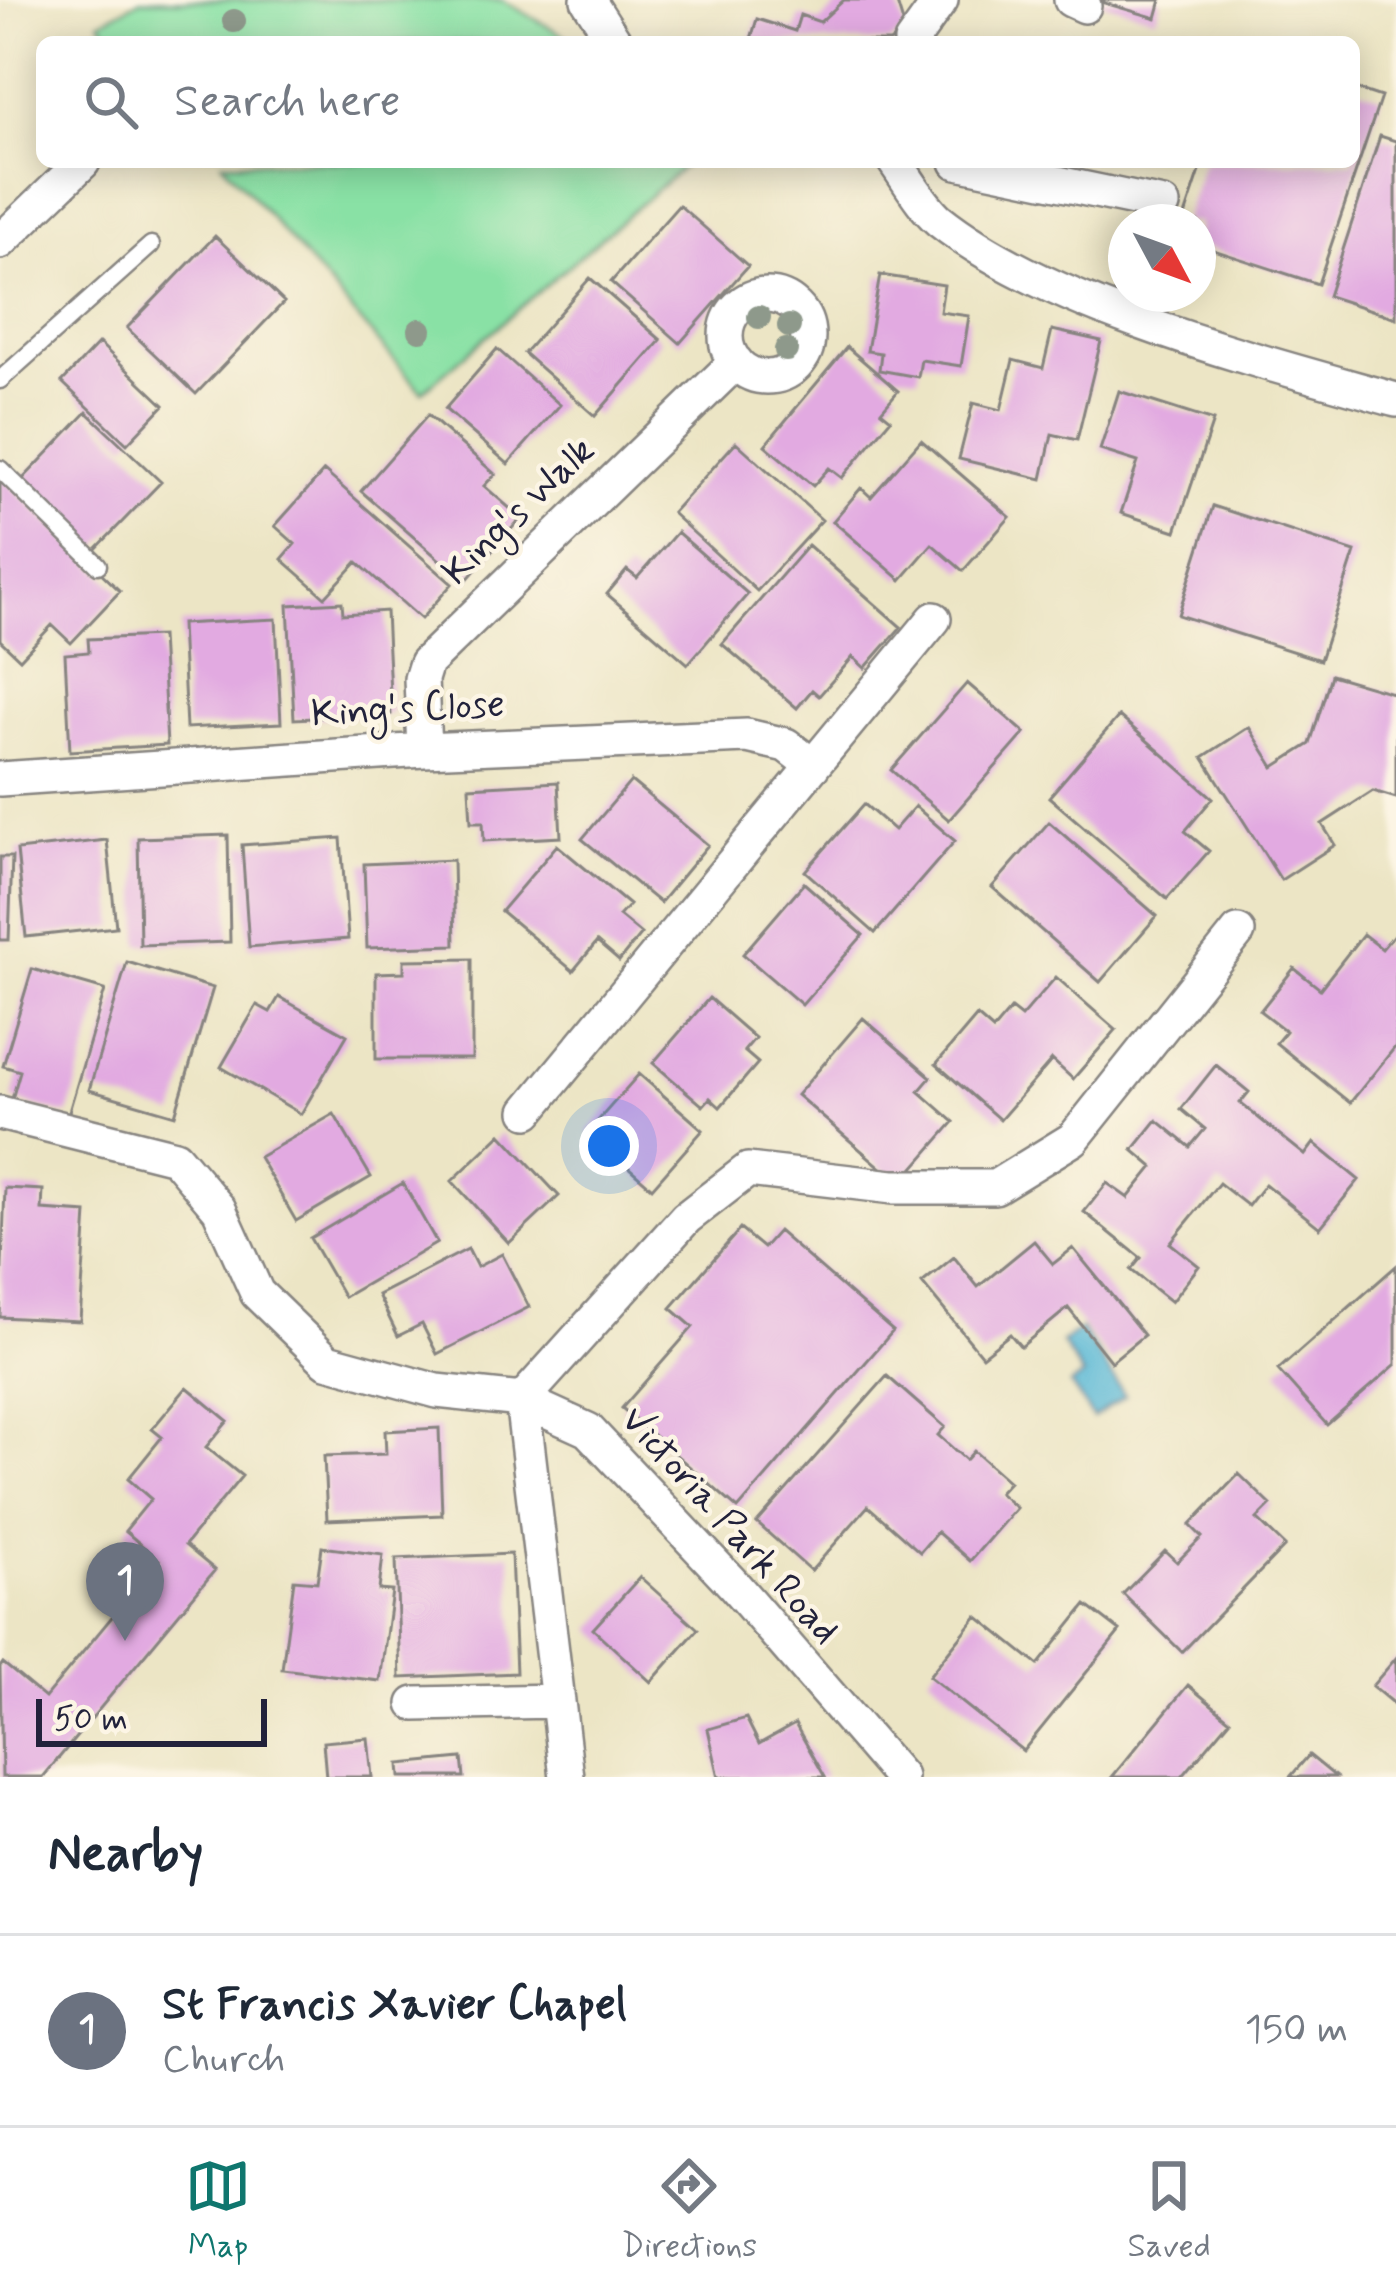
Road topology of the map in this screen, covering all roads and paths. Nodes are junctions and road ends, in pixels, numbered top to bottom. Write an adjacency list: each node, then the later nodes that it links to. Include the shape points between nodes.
1 (588, 0): 3 (street)
2 (940, 0): 4 (street)
3 (611, 36)
4 (915, 36)
5 (77, 168): 9 (street)
6 (899, 168): 13 (street, via 935,217 1006,266 1200,342)
7 (986, 168): 8 (street)
8 (1157, 204)
9 (0, 242)
10 (151, 245): 12 (lane)
11 (736, 362): 17 (street, King's Walk, via 426,663)
12 (0, 380)
13 (1396, 400)
14 (0, 469): 15 (lane)
15 (98, 565)
16 (934, 619): 18 (street)
17 (424, 750): 18 (street, King's Close, via 747,736 786,745); 19 (street, King's Close)
18 (813, 766): 21 (street)
19 (0, 778)
20 (1238, 932): 23 (street, via 1073,1138 995,1187 893,1187 748,1170 686,1218)
21 (528, 1111)
22 (0, 1113): 23 (street, Victoria Park Road, via 175,1156 219,1210 257,1293 327,1361 436,1391)
23 (522, 1400): 24 (street); 27 (street, Victoria Park Road, via 589,1430 616,1455)
24 (558, 1701): 25 (street); 26 (street)
25 (415, 1704)
26 (566, 1777)
27 (900, 1777)

